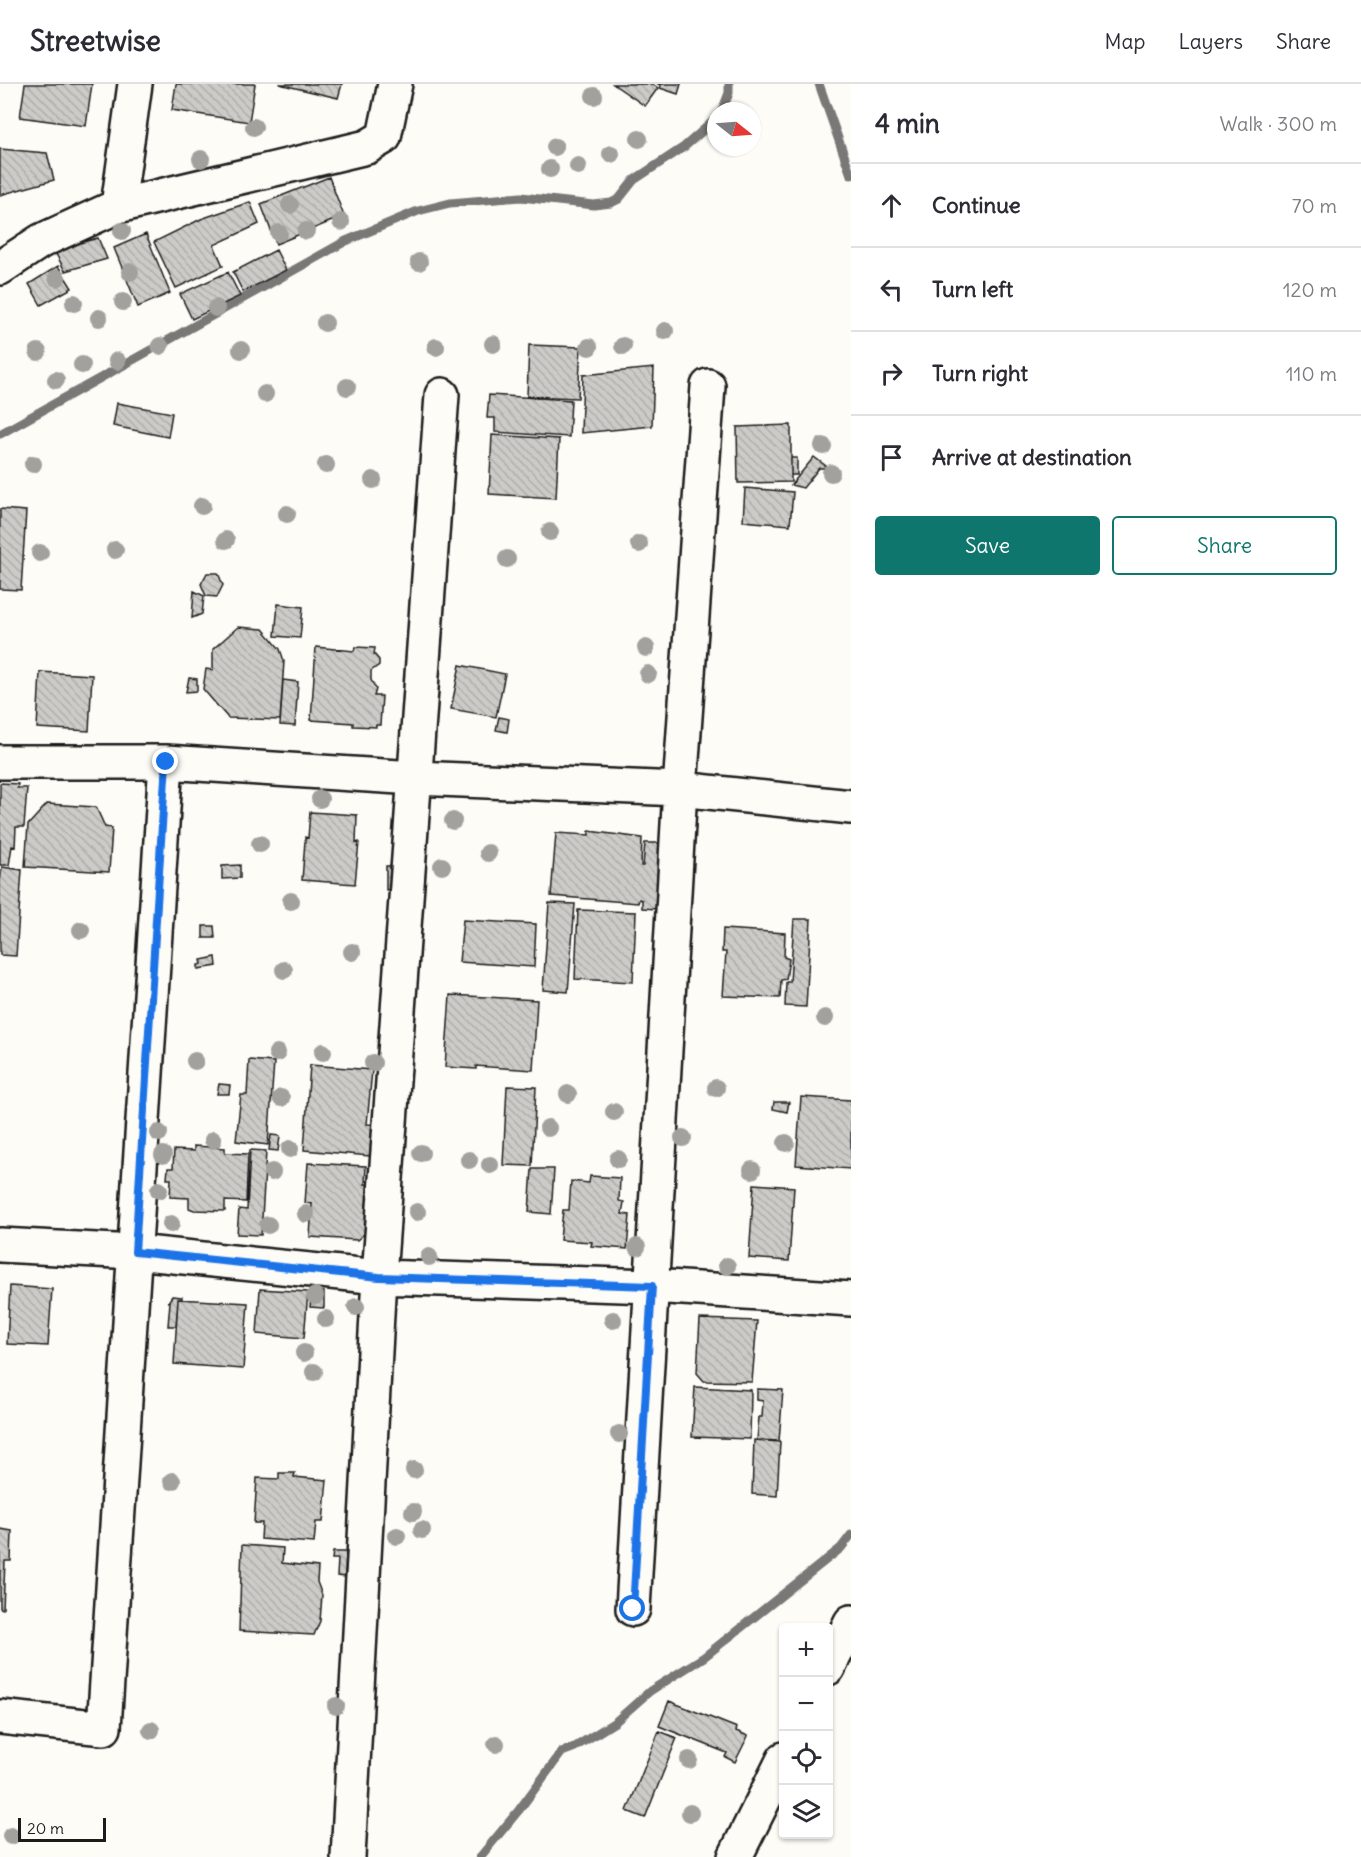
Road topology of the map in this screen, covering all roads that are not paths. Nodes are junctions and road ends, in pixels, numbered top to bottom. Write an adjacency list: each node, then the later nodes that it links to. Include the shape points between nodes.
1 (135, 84): 3 (street)
2 (395, 84): 3 (street, via 384,137 367,147)
3 (118, 206): 4 (street, via 41,241)
4 (0, 268)
5 (708, 386): 10 (street)
6 (442, 395): 9 (street)
7 (0, 762): 8 (street)
8 (166, 762): 9 (street); 13 (street)
9 (415, 778): 10 (street); 14 (street)
10 (680, 789): 11 (street); 15 (street)
11 (851, 807)
12 (0, 1245): 13 (street)
13 (135, 1252): 14 (street); 20 (street, via 104,1728)
14 (379, 1277): 15 (street); 22 (street)
15 (652, 1286): 16 (street); 17 (street)
16 (851, 1299)
17 (633, 1609)
18 (851, 1622): 19 (street)
19 (833, 1658)
20 (0, 1717)
21 (779, 1767): 23 (street)
22 (348, 1857)
23 (735, 1857)

